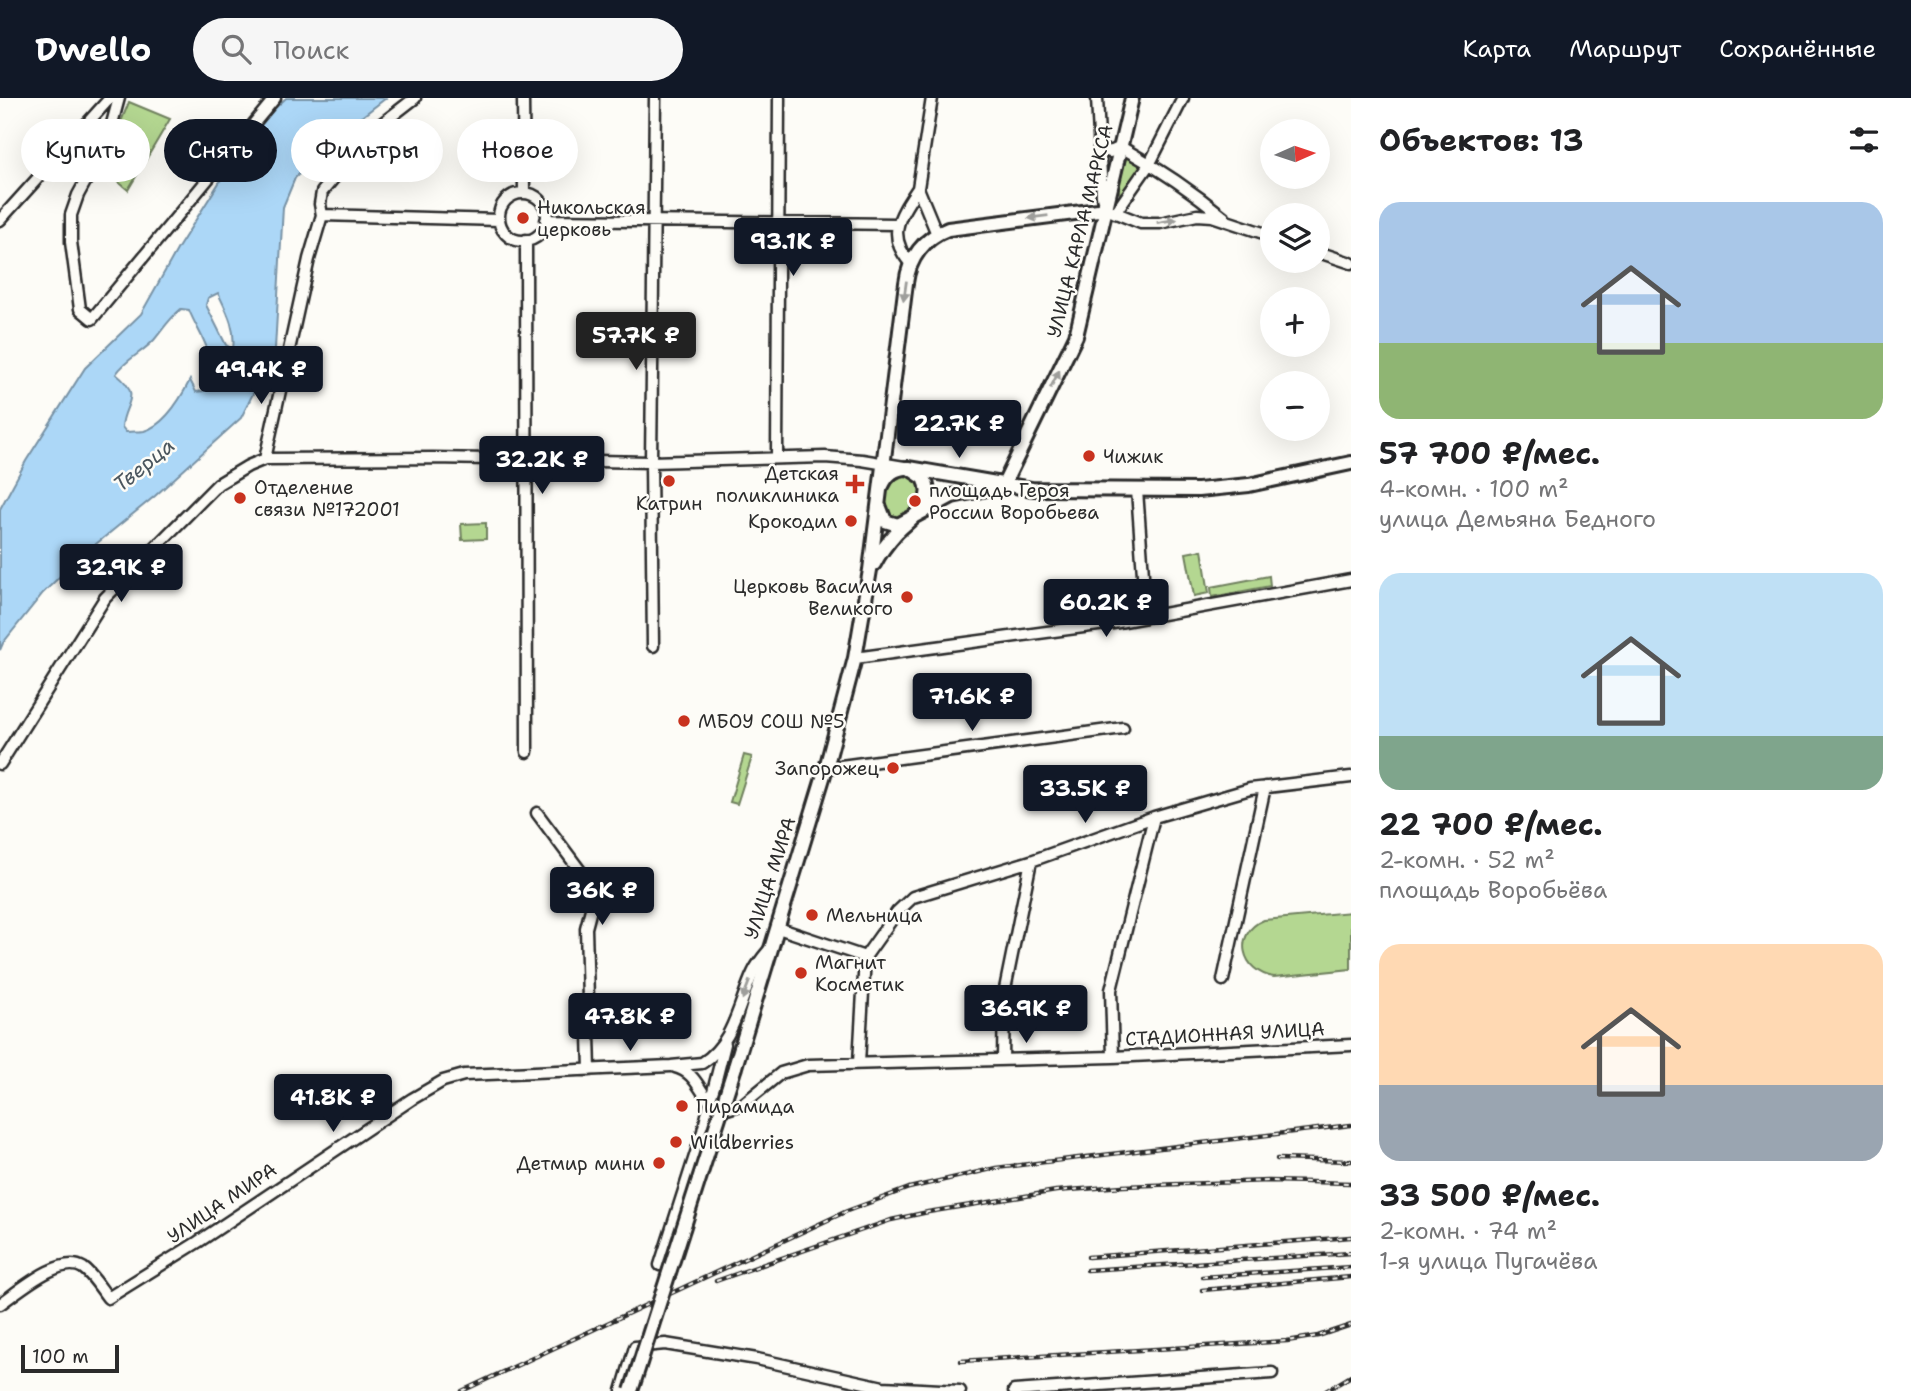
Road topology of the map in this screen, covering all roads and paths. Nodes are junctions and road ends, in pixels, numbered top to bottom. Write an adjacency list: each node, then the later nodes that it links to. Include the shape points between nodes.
1 (110, 98): 19 (street)
2 (119, 98): 3 (street, via 107,142 71,215 80,309 92,319)
3 (275, 98)
4 (415, 98): 18 (street, via 375,129 330,181 320,204)
5 (523, 98): 16 (street)
6 (655, 98): 22 (street)
7 (779, 98): 24 (street)
8 (932, 98): 15 (street)
9 (1097, 98): 13 (street)
10 (1132, 98): 12 (main road, УЛИЦА КАРЛА МАРКСА)
11 (1183, 98): 14 (street, УЛИЦА КАРЛА МАРКСА)
12 (1121, 147): 13 (street, via 1110,152); 14 (street); 17 (main road, УЛИЦА КАРЛА МАРКСА)
13 (1099, 148): 17 (street, via 1102,197)
14 (1150, 163): 17 (street, УЛИЦА КАРЛА МАРКСА); 23 (street)
15 (918, 188): 25 (street); 27 (street)
16 (524, 193): 20 (street, via 541,201); 21 (street, via 505,201)
17 (1111, 211): 23 (street, one-way to 23, via 1141,223 1197,215); 27 (main road, one-way to 27, via 959,226); 39 (main road, УЛИЦА КАРЛА МАРКСА, one-way to 17, via 1073,343)
18 (322, 215): 21 (street); 34 (street)
19 (0, 219)
20 (546, 219): 22 (street); 28 (street, via 542,231)
21 (499, 220): 28 (street, via 509,236)
22 (653, 221): 24 (street); 35 (street)
23 (1230, 222): 26 (street)
24 (778, 223): 25 (street); 32 (street)
25 (897, 224): 31 (street, via 900,248)
26 (1260, 232)
27 (937, 234): 31 (main road)
28 (526, 240): 33 (street)
29 (1330, 256): 30 (street)
30 (1351, 263)
31 (911, 264): 36 (main road, УЛИЦА МИРА, one-way to 36)
32 (777, 458): 35 (street); 36 (street)
33 (527, 459): 34 (street); 35 (street); 49 (street)
34 (265, 460): 50 (street, via 218,484 105,598)
35 (651, 462): 46 (street)
36 (883, 463): 38 (street); 41 (main road, УЛИЦА МИРА)
37 (1351, 463): 40 (main road, via 1229,488)
38 (910, 469): 39 (main road); 41 (main road, via 890,474); 42 (main road, via 925,480 928,491)
39 (1004, 484): 40 (main road, via 1032,489); 42 (main road, via 957,494)
40 (1137, 490): 45 (street)
41 (880, 495): 42 (main road, via 881,515 887,522 898,524); 43 (main road, УЛИЦА МИРА)
42 (913, 518): 43 (main road, УЛИЦА МИРА)
43 (870, 570): 47 (main road, УЛИЦА МИРА)
44 (1351, 580): 45 (street)
45 (1146, 617): 47 (street)
46 (653, 646)
47 (855, 658): 51 (main road, УЛИЦА МИРА)
48 (1123, 728): 51 (street)
49 (527, 752)
50 (0, 764)
51 (826, 768): 57 (main road, УЛИЦА МИРА)
52 (1351, 777): 53 (street)
53 (1265, 787): 55 (street); 60 (street)
54 (537, 813): 68 (street, via 590,884 586,928)
55 (1154, 817): 56 (street); 63 (street, via 1111,990)
56 (1031, 860): 59 (street, via 913,897); 64 (street, via 1004,994)
57 (778, 928): 58 (main road, УЛИЦА МИРА); 59 (street)
58 (773, 944): 61 (street, УЛИЦА МИРА, one-way to 61, via 754,971); 75 (main road, bridge)
59 (865, 957): 66 (street)
60 (1223, 980)
61 (726, 1040): 65 (street, УЛИЦА МИРА); 70 (street)
62 (1351, 1045): 63 (street, СТАДИОННАЯ УЛИЦА)
63 (1113, 1058): 64 (street, СТАДИОННАЯ УЛИЦА)
64 (1003, 1060): 66 (street, СТАДИОННАЯ УЛИЦА)
65 (702, 1063): 67 (street, УЛИЦА МИРА); 69 (street)
66 (859, 1063): 70 (street, СТАДИОННАЯ УЛИЦА, via 791,1069 732,1109)
67 (671, 1066): 68 (street, УЛИЦА МИРА); 69 (street, via 686,1071)
68 (590, 1070): 72 (street, УЛИЦА МИРА, via 489,1072 443,1081 108,1298 85,1269 59,1265)
69 (697, 1082): 70 (street)
70 (709, 1102): 71 (street)
71 (660, 1265)
72 (0, 1304)
73 (1272, 1373): 77 (street)
74 (622, 1391): 76 (street, via 635,1347 665,1345 757,1359 883,1387)
75 (631, 1391)
76 (960, 1391)
77 (1014, 1391)

